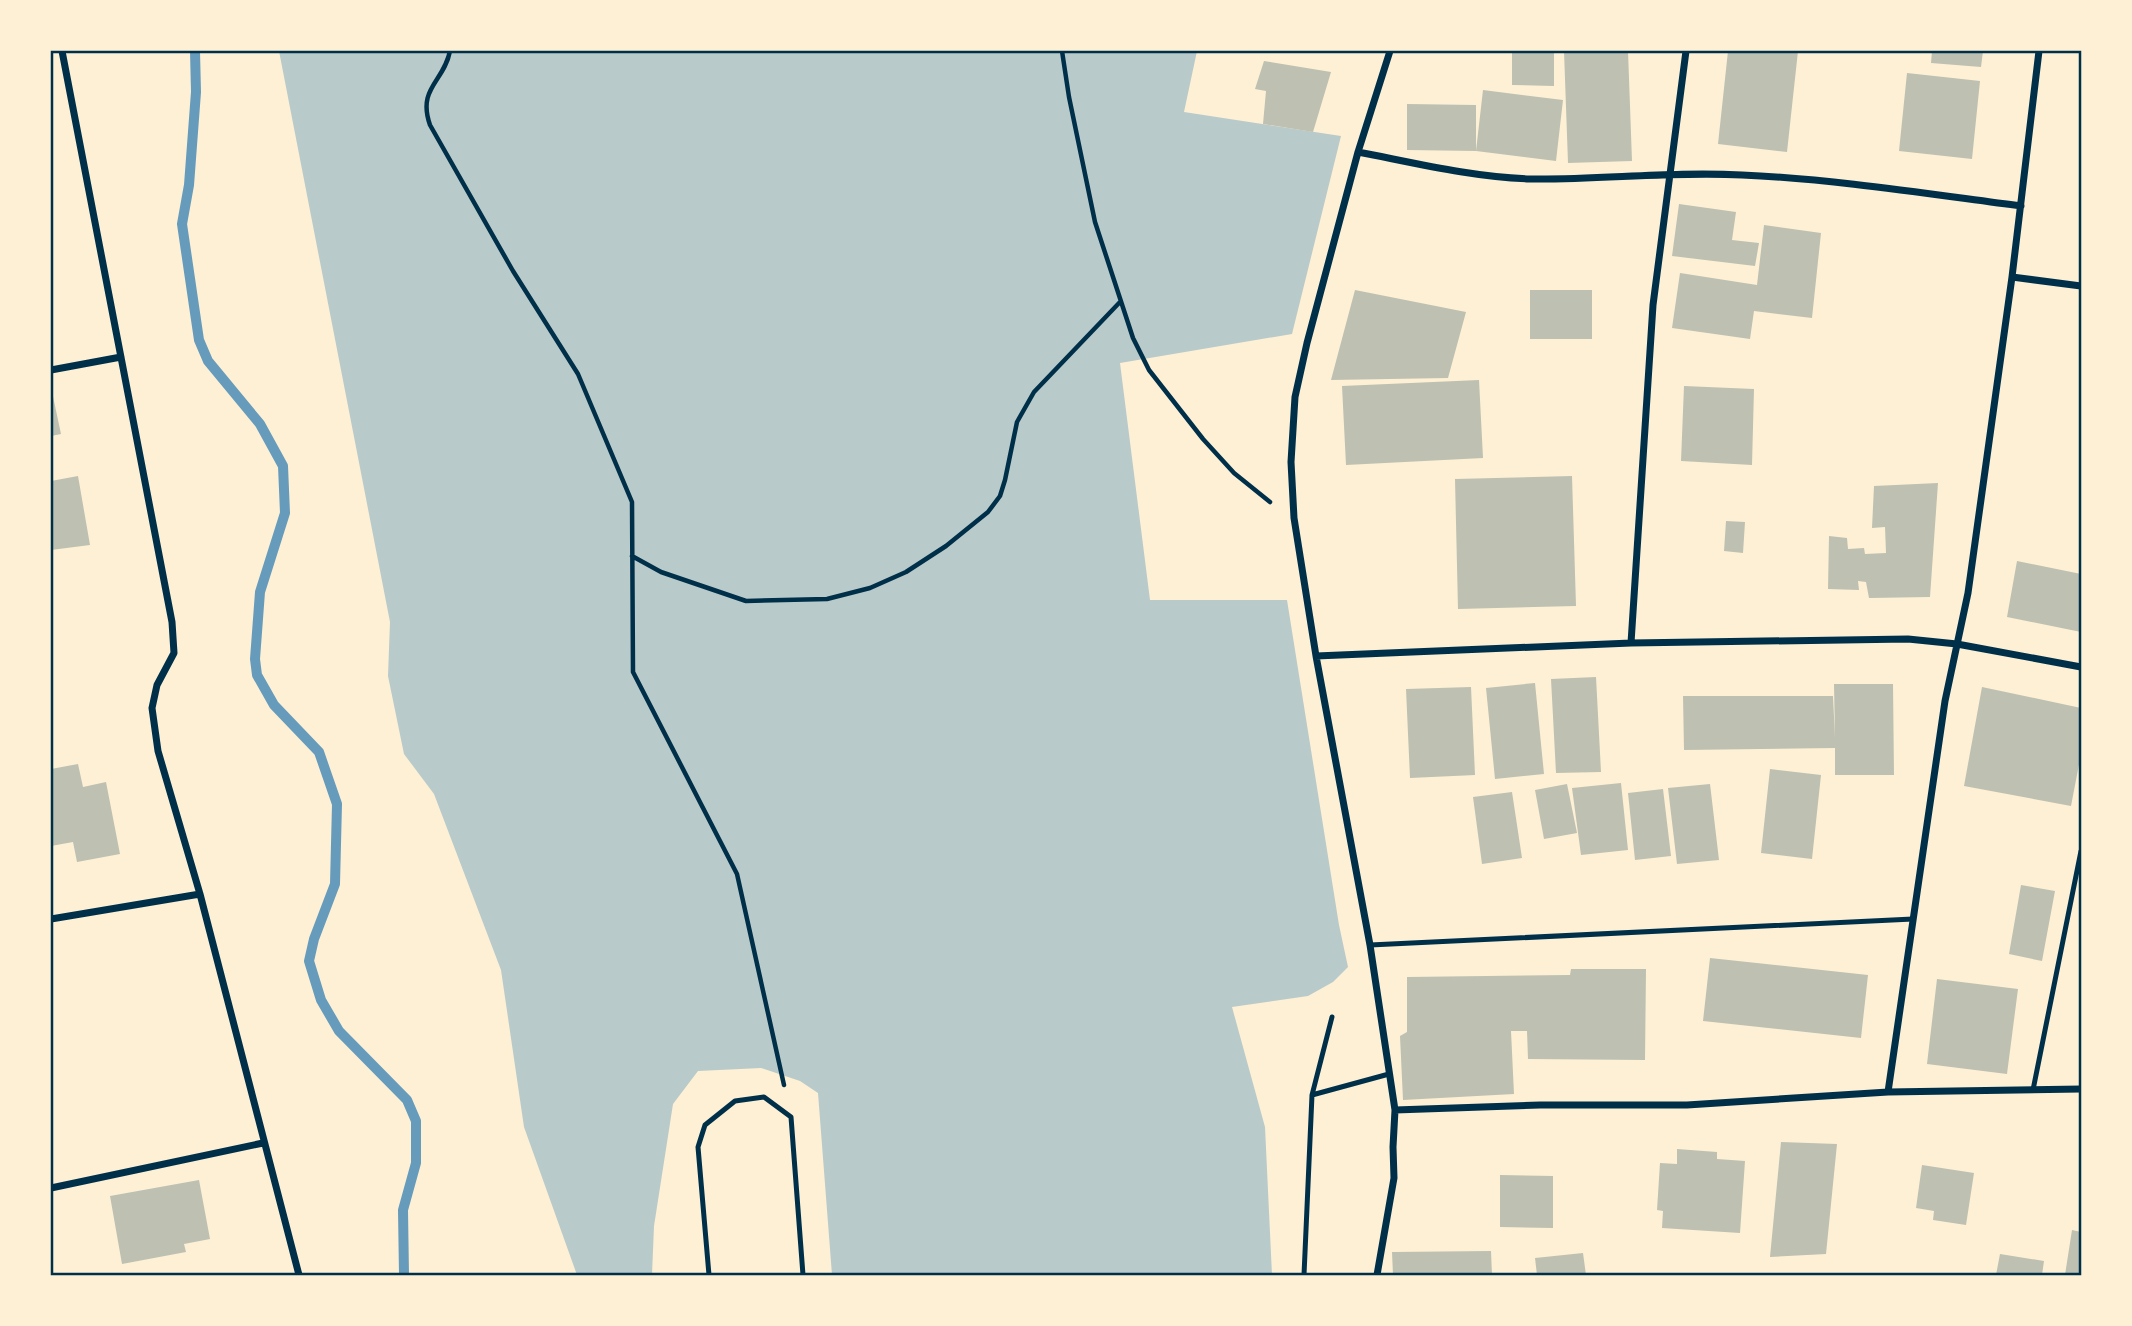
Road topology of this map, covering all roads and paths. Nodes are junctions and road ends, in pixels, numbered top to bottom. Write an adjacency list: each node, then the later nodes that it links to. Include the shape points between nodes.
1 (62, 51): 13 (street)
2 (450, 51): 16 (path, via 426,100 429,125 578,374 632,502)
3 (1062, 51): 12 (path, via 1095,222)
4 (1390, 51): 7 (street)
5 (1686, 51): 8 (street)
6 (2039, 51): 9 (street)
7 (1358, 152): 8 (street, via 1506,177); 15 (street, via 1295,397 1290,462)
8 (1668, 174): 9 (street, via 1789,178); 17 (street, via 1653,306)
9 (2021, 206): 10 (street)
10 (2012, 277): 11 (street); 18 (street)
11 (2081, 286)
12 (1120, 302): 15 (path, via 1149,370 1203,439 1259,495); 16 (path, via 1049,374 1028,402 1013,434 1006,480 988,513 906,572 827,599 746,601 661,572)
13 (121, 357): 14 (street); 22 (street, via 174,641 173,656 154,694 153,722)
14 (51, 370)
15 (1294, 519): 19 (street)
16 (632, 556): 33 (path, via 633,672 737,874)
17 (1631, 643): 18 (street, via 1883,639); 19 (street)
18 (1957, 644): 20 (street); 24 (street)
19 (1317, 656): 25 (street)
20 (2081, 667)
21 (2081, 851): 29 (lane)
22 (200, 894): 23 (street); 34 (street)
23 (51, 919)
24 (1913, 919): 25 (lane); 30 (street)
25 (1370, 945): 27 (street)
26 (1332, 1017): 31 (lane)
27 (1389, 1074): 31 (lane); 32 (street)
28 (2081, 1089): 29 (street)
29 (2033, 1090): 30 (street)
30 (1888, 1092): 32 (street, via 1687,1105)
31 (1312, 1095): 39 (lane)
32 (1395, 1110): 40 (street, via 1394,1178)
33 (791, 1117): 37 (lane, via 764,1097 735,1101 705,1125 698,1147); 38 (lane)
34 (263, 1143): 35 (street); 36 (street)
35 (51, 1188)
36 (299, 1275)
37 (709, 1275)
38 (803, 1275)
39 (1304, 1275)
40 (1377, 1275)

